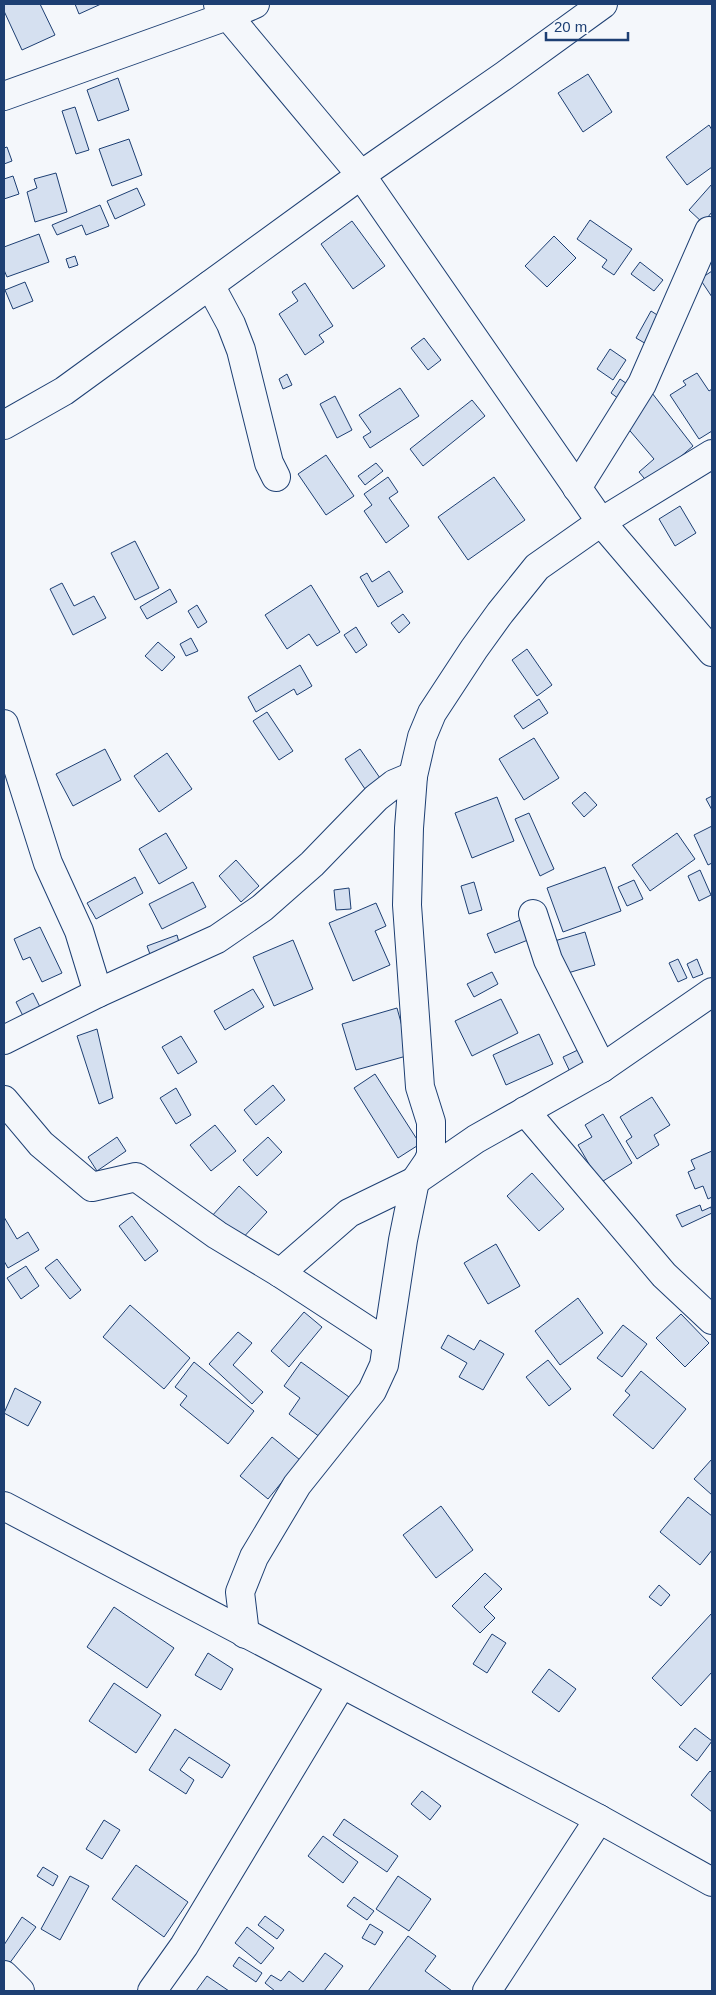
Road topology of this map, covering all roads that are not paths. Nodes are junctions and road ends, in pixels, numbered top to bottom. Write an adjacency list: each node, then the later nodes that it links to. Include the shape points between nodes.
1 (255, 4): 4 (street)
2 (580, 4): 3 (street, via 590,12)
3 (602, 4): 6 (street)
4 (223, 10): 5 (street); 6 (street)
5 (4, 96)
6 (361, 175): 8 (street); 12 (street)
7 (709, 231): 12 (street, via 642,384)
8 (210, 285): 9 (street, via 64,391); 11 (street, via 241,350 267,455)
9 (4, 425)
10 (712, 454): 13 (street)
11 (276, 477)
12 (577, 488): 13 (street)
13 (601, 522): 14 (street); 16 (street, via 537,567 500,612 432,713 422,737)
14 (712, 652)
15 (4, 724): 19 (street, via 48,863 78,931)
16 (413, 776): 19 (street, via 394,784 376,798 312,864 262,908 225,934); 24 (street, via 407,905 420,1086)
17 (533, 914): 21 (street, via 548,960)
18 (712, 992): 21 (street)
19 (98, 993): 20 (street)
20 (4, 1040)
21 (602, 1068): 23 (street)
22 (4, 1100): 27 (street, via 41,1144 92,1187 136,1177 217,1235)
23 (525, 1111): 25 (street); 28 (street, via 664,1275)
24 (431, 1122): 25 (street, via 450,1134); 26 (street, via 431,1155)
25 (476, 1139): 26 (street)
26 (415, 1181): 27 (street, via 350,1213); 29 (street)
27 (280, 1273): 29 (street)
28 (712, 1320)
29 (387, 1343): 31 (street, via 384,1365 372,1391 297,1485 254,1557)
30 (4, 1506): 32 (street)
31 (240, 1592): 32 (street); 33 (street)
32 (209, 1615): 33 (street)
33 (245, 1634): 34 (street)
34 (341, 1685): 35 (street); 39 (street, via 184,1946)
35 (598, 1818): 36 (street); 40 (street)
36 (712, 1882)
37 (4, 1975): 38 (street)
38 (20, 1991)
39 (152, 1991)
40 (486, 1991)

